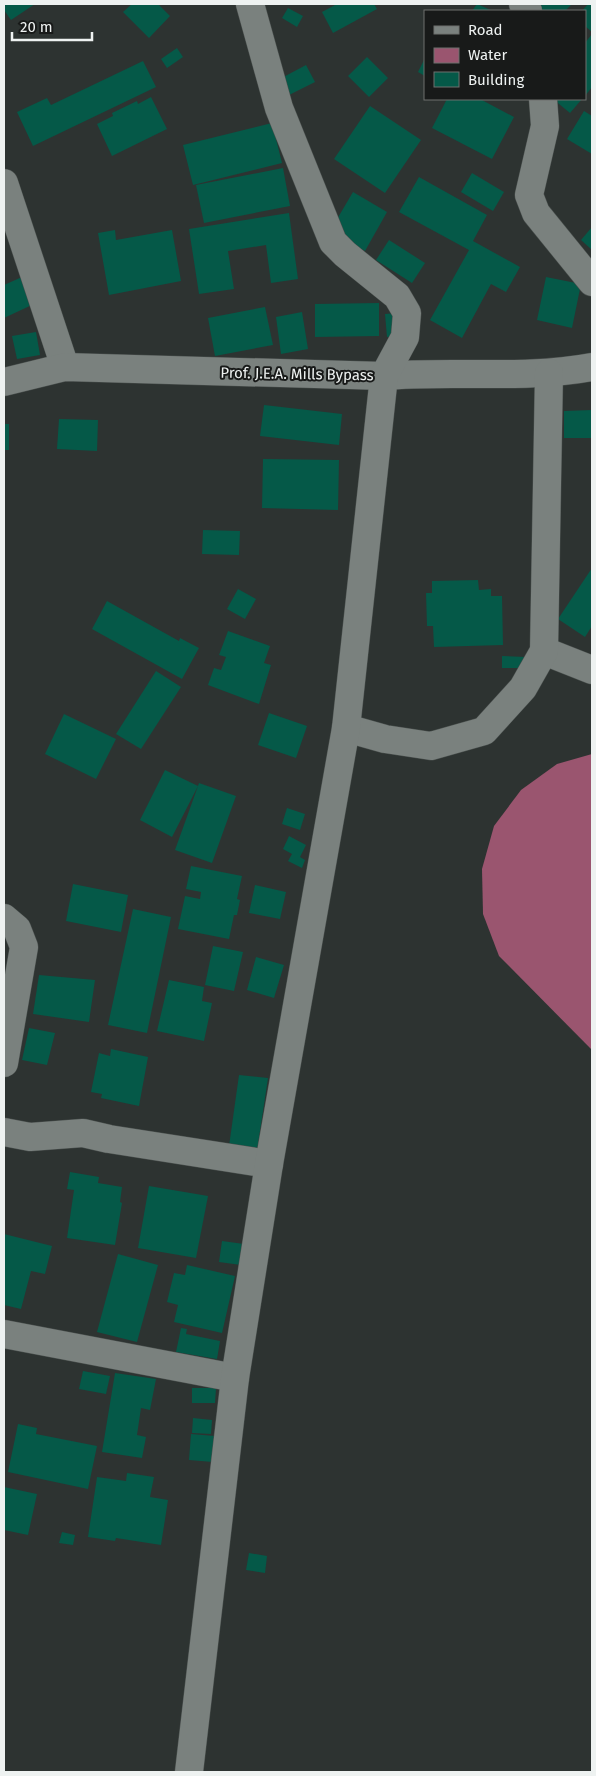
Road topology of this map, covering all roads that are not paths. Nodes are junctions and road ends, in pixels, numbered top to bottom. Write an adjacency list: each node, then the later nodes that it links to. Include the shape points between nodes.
1 (250, 4): 8 (street, via 279,108 333,242 397,296 407,313 405,337)
2 (543, 100): 4 (street, via 545,126 529,195 536,213)
3 (4, 183): 5 (street)
4 (592, 282)
5 (65, 367): 8 (street, Prof. J.E.A. Mills Bypass); 9 (street, Prof. J.E.A. Mills Bypass)
6 (592, 367): 7 (street, Prof. J.E.A. Mills Bypass)
7 (549, 373): 8 (street, Prof. J.E.A. Mills Bypass); 10 (street)
8 (384, 376): 12 (street)
9 (4, 382)
10 (544, 651): 11 (street); 12 (street, via 523,688 484,731 431,746 385,739)
11 (592, 670)
12 (346, 728): 16 (street)
13 (4, 918): 14 (street, via 17,929 24,946)
14 (4, 1063)
15 (4, 1132): 16 (street, via 30,1137 83,1133 108,1140)
16 (269, 1164): 18 (street)
17 (4, 1334): 18 (street)
18 (235, 1378): 19 (street)
19 (189, 1772)

